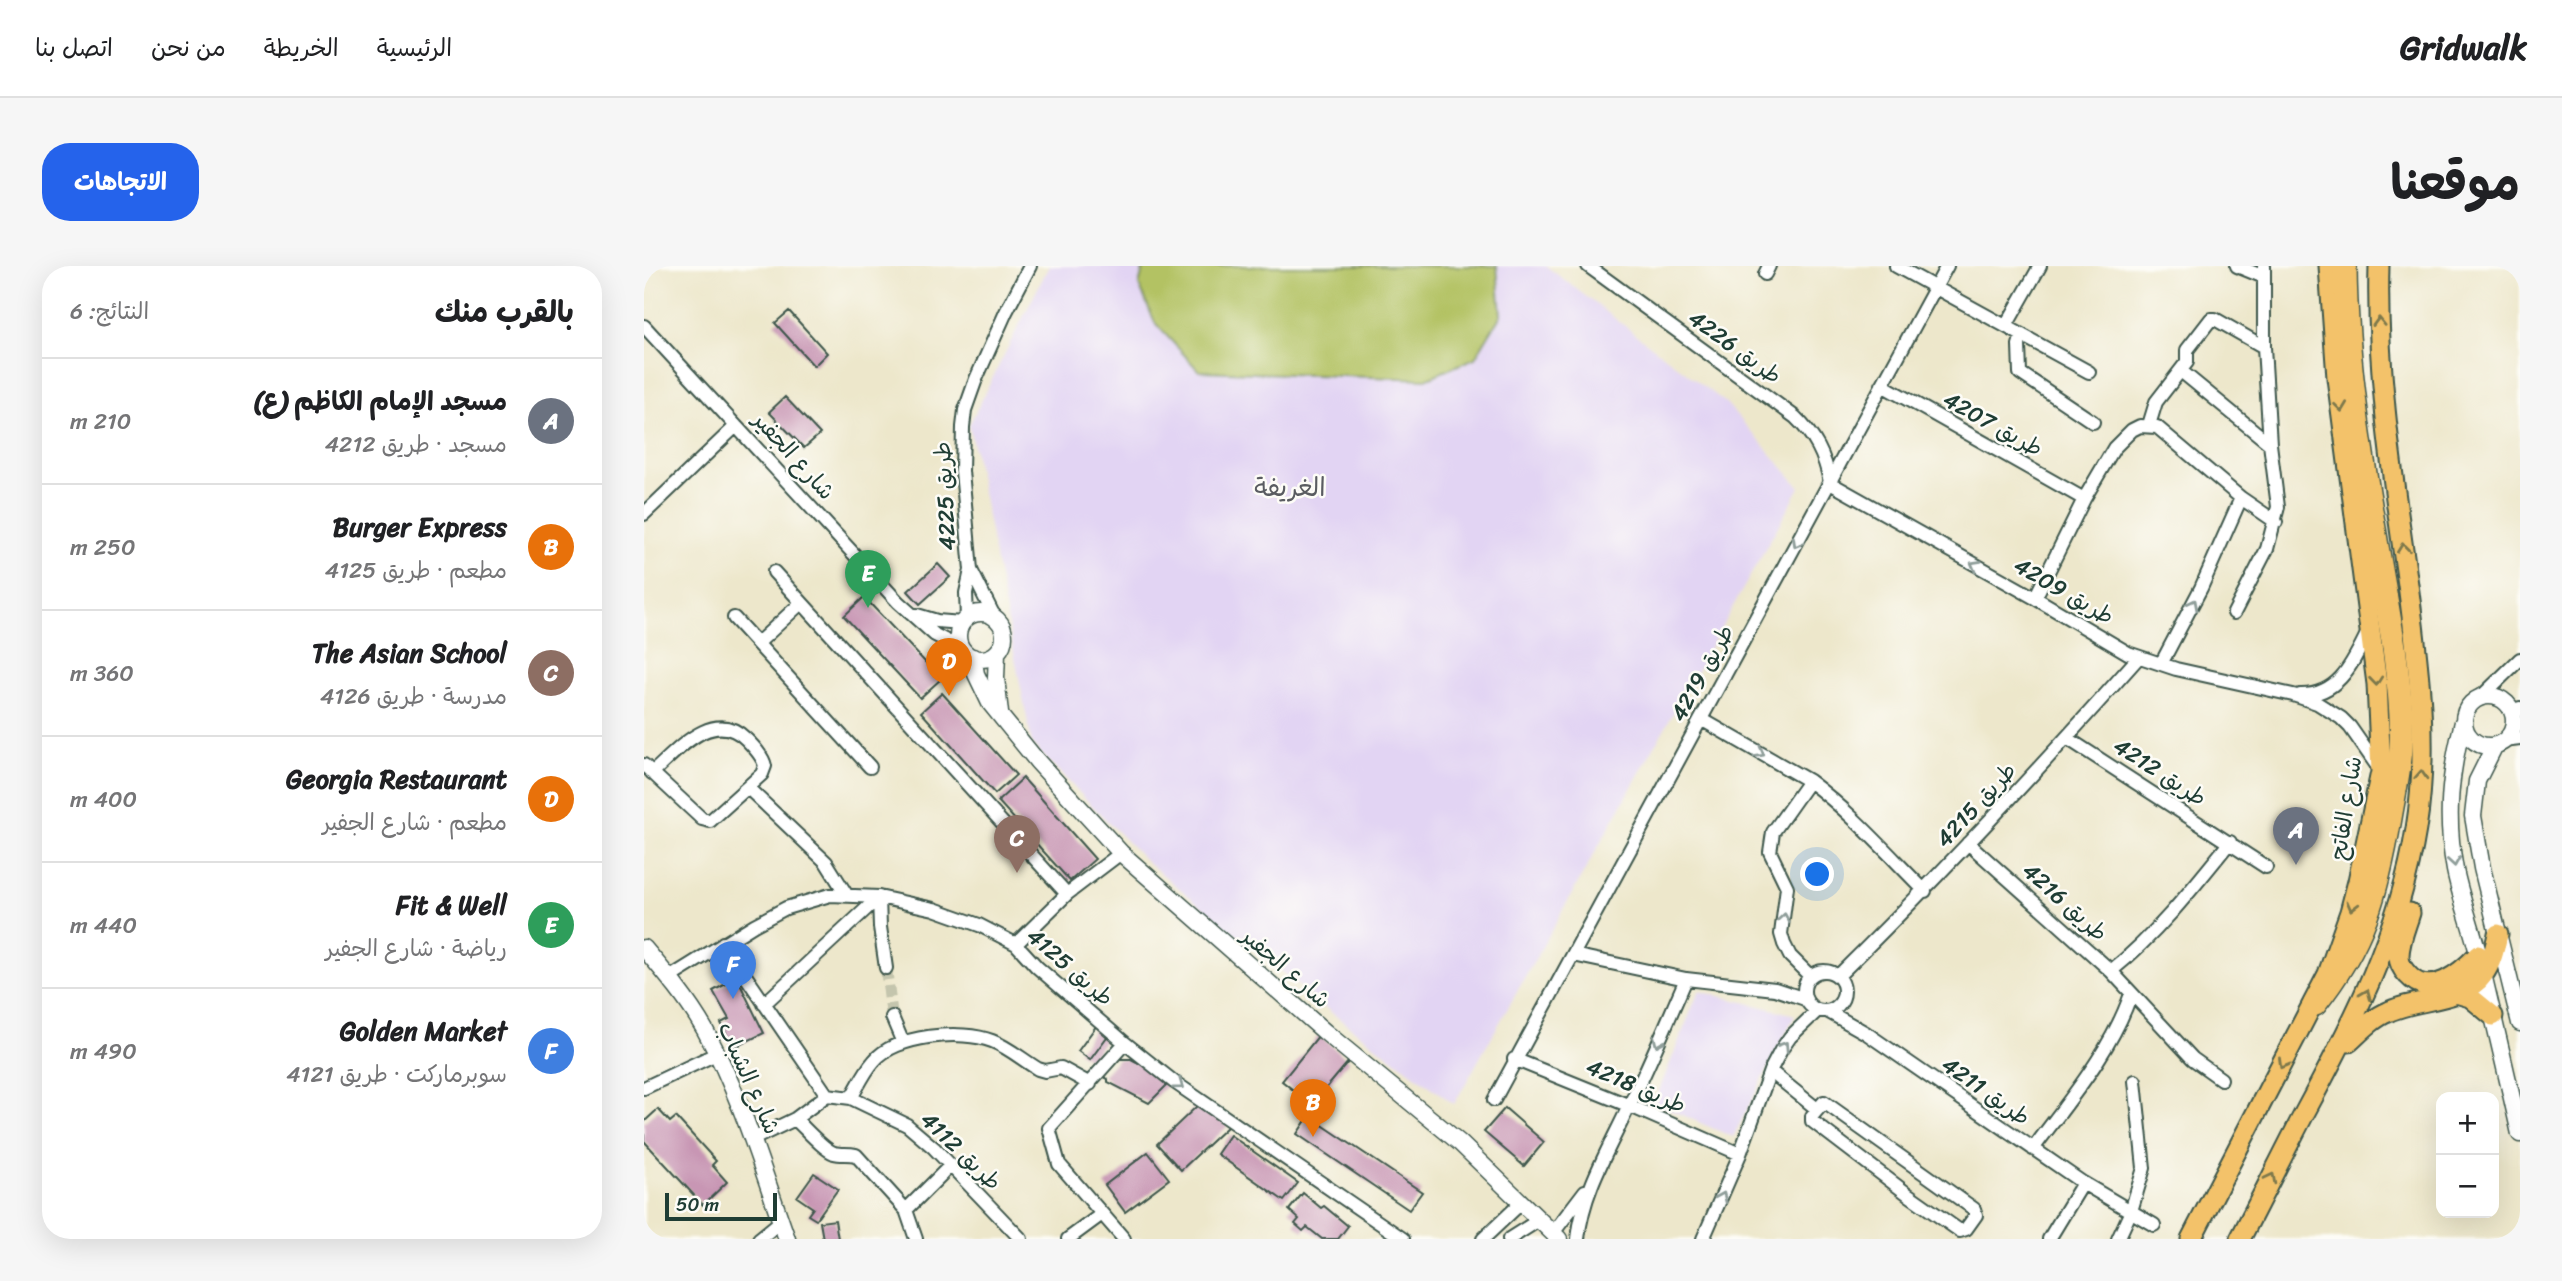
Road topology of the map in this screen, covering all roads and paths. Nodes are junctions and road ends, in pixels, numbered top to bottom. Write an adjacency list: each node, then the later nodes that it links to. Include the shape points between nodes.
1 (1030, 266): 28 (street, طريق 4225, via 965,410 962,471)
2 (1588, 266): 23 (street, طريق 4226, via 1795,417 1819,447)
3 (1896, 266): 11 (street)
4 (1947, 266): 11 (street, طريق 4219)
5 (2040, 266): 13 (street)
6 (2237, 266): 10 (street)
7 (2329, 266): 37 (main road, شارع الفاتح, one-way to 37, via 2339,389)
8 (2345, 266): 86 (highway, via 2348,334 2394,647 2401,749 2372,901 2349,955)
9 (2379, 266): 62 (main road, one-way to 9, via 2417,827 2421,712 2379,339)
10 (2264, 271): 15 (street)
11 (1935, 287): 13 (street); 18 (street, طريق 4219)
12 (644, 326): 21 (street, شارع الجفير)
13 (2006, 326): 14 (street)
14 (2022, 335): 17 (street); 19 (street, via 2020,373)
15 (2264, 347): 16 (street, via 2211,319 2187,350); 22 (street)
16 (2181, 371): 20 (street, via 2156,402); 22 (street)
17 (2089, 372)
18 (1882, 385): 23 (street, طريق 4219); 25 (street, طريق 4207)
19 (2093, 422)
20 (2149, 425): 24 (street, via 2164,432); 25 (street, via 2132,430 2119,442)
21 (736, 426): 26 (street); 33 (street, شارع الجفير)
22 (2270, 444): 27 (street, via 2278,493)
23 (1830, 483): 30 (street, طريق 4209, one-way to 23); 48 (street, طريق 4219, one-way to 48)
24 (2241, 498): 27 (street); 43 (street, one-way to 24)
25 (2084, 499): 30 (street)
26 (644, 514)
27 (2276, 522): 32 (street)
28 (971, 570): 34 (street, طريق 4225); 36 (street, طريق 4225)
29 (774, 572): 31 (street)
30 (2035, 597): 41 (street, طريق 4209)
31 (801, 603): 38 (street); 65 (street)
32 (2234, 613)
33 (913, 614): 36 (street, via 937,621); 39 (street, شارع الجفير, via 936,635)
34 (994, 616): 36 (street, via 980,612); 40 (street, via 1004,634)
35 (734, 618): 38 (street)
36 (964, 620): 39 (street, via 958,634)
37 (2370, 628): 44 (street, طريق 4209, via 2348,671 2332,688); 55 (main road, شارع الفاتح, one-way to 55)
38 (758, 643): 53 (street)
39 (968, 653): 40 (street, via 986,658); 47 (street, شارع الجفير, via 981,689)
40 (997, 653): 47 (street)
41 (2138, 658): 43 (street, طريق 4209); 50 (street, طريق 4215)
42 (2520, 659): 45 (street)
43 (2161, 664): 44 (street, طريق 4209)
44 (2292, 695): 55 (street, طريق 4209, via 2340,718)
45 (2482, 697): 46 (street, via 2498,698); 49 (street, via 2468,706)
46 (2517, 712): 52 (street, via 2513,727)
47 (1000, 715): 60 (street, شارع الجفير)
48 (1700, 719): 56 (street, one-way to 56); 71 (street, طريق 4219)
49 (2463, 722): 52 (street, via 2474,741 2487,746); 72 (street, one-way to 72, via 2449,792 2451,842)
50 (2067, 738): 58 (street, طريق 4212); 59 (street, طريق 4215)
51 (2520, 739): 52 (street)
52 (2499, 743): 67 (street, via 2477,781 2473,816)
53 (870, 767)
54 (648, 769): 57 (street, via 706,820 714,819); 57 (street, via 694,736 723,727 742,734 764,761 762,774)
55 (2381, 772): 86 (main road, شارع الفاتح, one-way to 86, via 2350,912)
56 (1809, 781): 63 (street, via 1850,814); 78 (street, one-way to 56, via 1784,944 1787,887 1770,852 1773,832)
57 (748, 788): 64 (street, via 826,862)
58 (2230, 842): 61 (street, طريق 4212); 74 (street, via 2141,945)
59 (1969, 843): 63 (street, طريق 4215); 74 (street, طريق 4216)
60 (1121, 853): 65 (street); 115 (street, شارع الجفير, via 1460,1143)
61 (2266, 867)
62 (2407, 877): 72 (main road, via 2413,899 2399,959 2412,979 2436,984 2453,978); 95 (main road, one-way to 62, via 2360,1009)
63 (1925, 891): 75 (street, طريق 4215)
64 (846, 894): 66 (street, طريق 4125); 68 (street, طريق 4125, via 786,908)
65 (1067, 894): 69 (street)
66 (879, 897): 69 (street, طريق 4125, via 934,909); 73 (street); 85 (street)
67 (2498, 934): 76 (main road); 90 (street)
68 (723, 943): 77 (street, طريق 4125); 85 (street)
69 (1016, 944): 93 (street, طريق 4125)
70 (644, 948): 77 (street, شارع الشباب)
71 (1573, 955): 79 (street); 96 (street, طريق 4219)
72 (2478, 955): 76 (street)
73 (886, 968)
74 (2110, 971): 82 (street, طريق 4216)
75 (1838, 976): 78 (street, via 1821,970); 83 (street)
76 (2483, 976): 81 (main road); 88 (street)
77 (669, 978): 94 (street, شارع الشباب)
78 (1808, 978): 80 (street); 84 (street)
79 (1686, 979): 80 (street); 105 (street, one-way to 105)
80 (1775, 989): 84 (street)
81 (2456, 993): 88 (main road, via 2470,997); 95 (main road, via 2388,1011 2366,1025)
82 (2131, 994): 98 (street, طريق 4216, via 2193,1059); 110 (street, via 2106,1048)
83 (1843, 996): 87 (street, via 1838,1006); 91 (street, طريق 4211)
84 (1805, 999): 87 (street)
85 (764, 1004): 102 (street)
86 (2315, 1004): 136 (main road, شارع الفاتح, one-way to 136)
87 (1822, 1010): 91 (street, طريق 4211); 97 (street, one-way to 87, via 1790,1037)
88 (2493, 1016): 108 (street)
89 (892, 1017): 92 (street)
90 (2520, 1023)
91 (1866, 1033): 110 (street, طريق 4211)
92 (903, 1042): 100 (street, via 961,1034 991,1040 1038,1069 1061,1069); 103 (street, via 875,1059)
93 (1125, 1043): 100 (street); 129 (street, طريق 4125, one-way to 129)
94 (716, 1054): 101 (street); 109 (street, شارع الشباب)
95 (2336, 1055): 137 (main road, one-way to 95)
96 (1514, 1059): 104 (street, طريق 4219); 105 (street, طريق 4218)
97 (1770, 1071): 106 (street); 111 (street)
98 (2221, 1079)
99 (2135, 1081): 117 (street, via 2144,1168)
100 (1090, 1084): 118 (street, via 1049,1128 1059,1164)
101 (644, 1088)
102 (827, 1095): 103 (street, طريق 4112); 107 (street)
103 (851, 1098): 112 (street, طريق 4112, via 907,1125)
104 (1494, 1100)
105 (1630, 1106): 111 (street, طريق 4218); 113 (street)
106 (1817, 1109): 106 (street, via 1812,1121 1960,1231 1966,1229 1976,1215 1974,1209 1826,1102)
107 (795, 1119): 109 (street); 116 (street, via 829,1150 856,1155)
108 (2520, 1134)
109 (753, 1139): 120 (street, شارع الشباب)
110 (2033, 1149): 114 (street, طريق 4211)
111 (1740, 1154): 133 (street, one-way to 111)
112 (950, 1167): 116 (street); 126 (street, طريق 4112)
113 (1595, 1176): 122 (street); 132 (street)
114 (2083, 1183): 117 (street, طريق 4211); 134 (street)
115 (1521, 1203): 119 (street, شارع الجفير); 130 (street)
116 (906, 1210): 125 (street)
117 (2131, 1211): 121 (street, طريق 4211); 135 (street)
118 (1102, 1214): 127 (street); 128 (street)
119 (1539, 1220): 122 (street, شارع الجفير); 131 (street)
120 (781, 1221): 123 (street); 124 (street, شارع الشباب)
121 (2154, 1225)
122 (1556, 1236)
123 (759, 1239)
124 (787, 1239)
125 (916, 1239)
126 (1021, 1239)
127 (1068, 1239)
128 (1124, 1239)
129 (1403, 1239)
130 (1483, 1239)
131 (1509, 1239)
132 (1578, 1239)
133 (1703, 1239)
134 (2049, 1239)
135 (2118, 1239)
136 (2191, 1239)
137 (2240, 1239)

